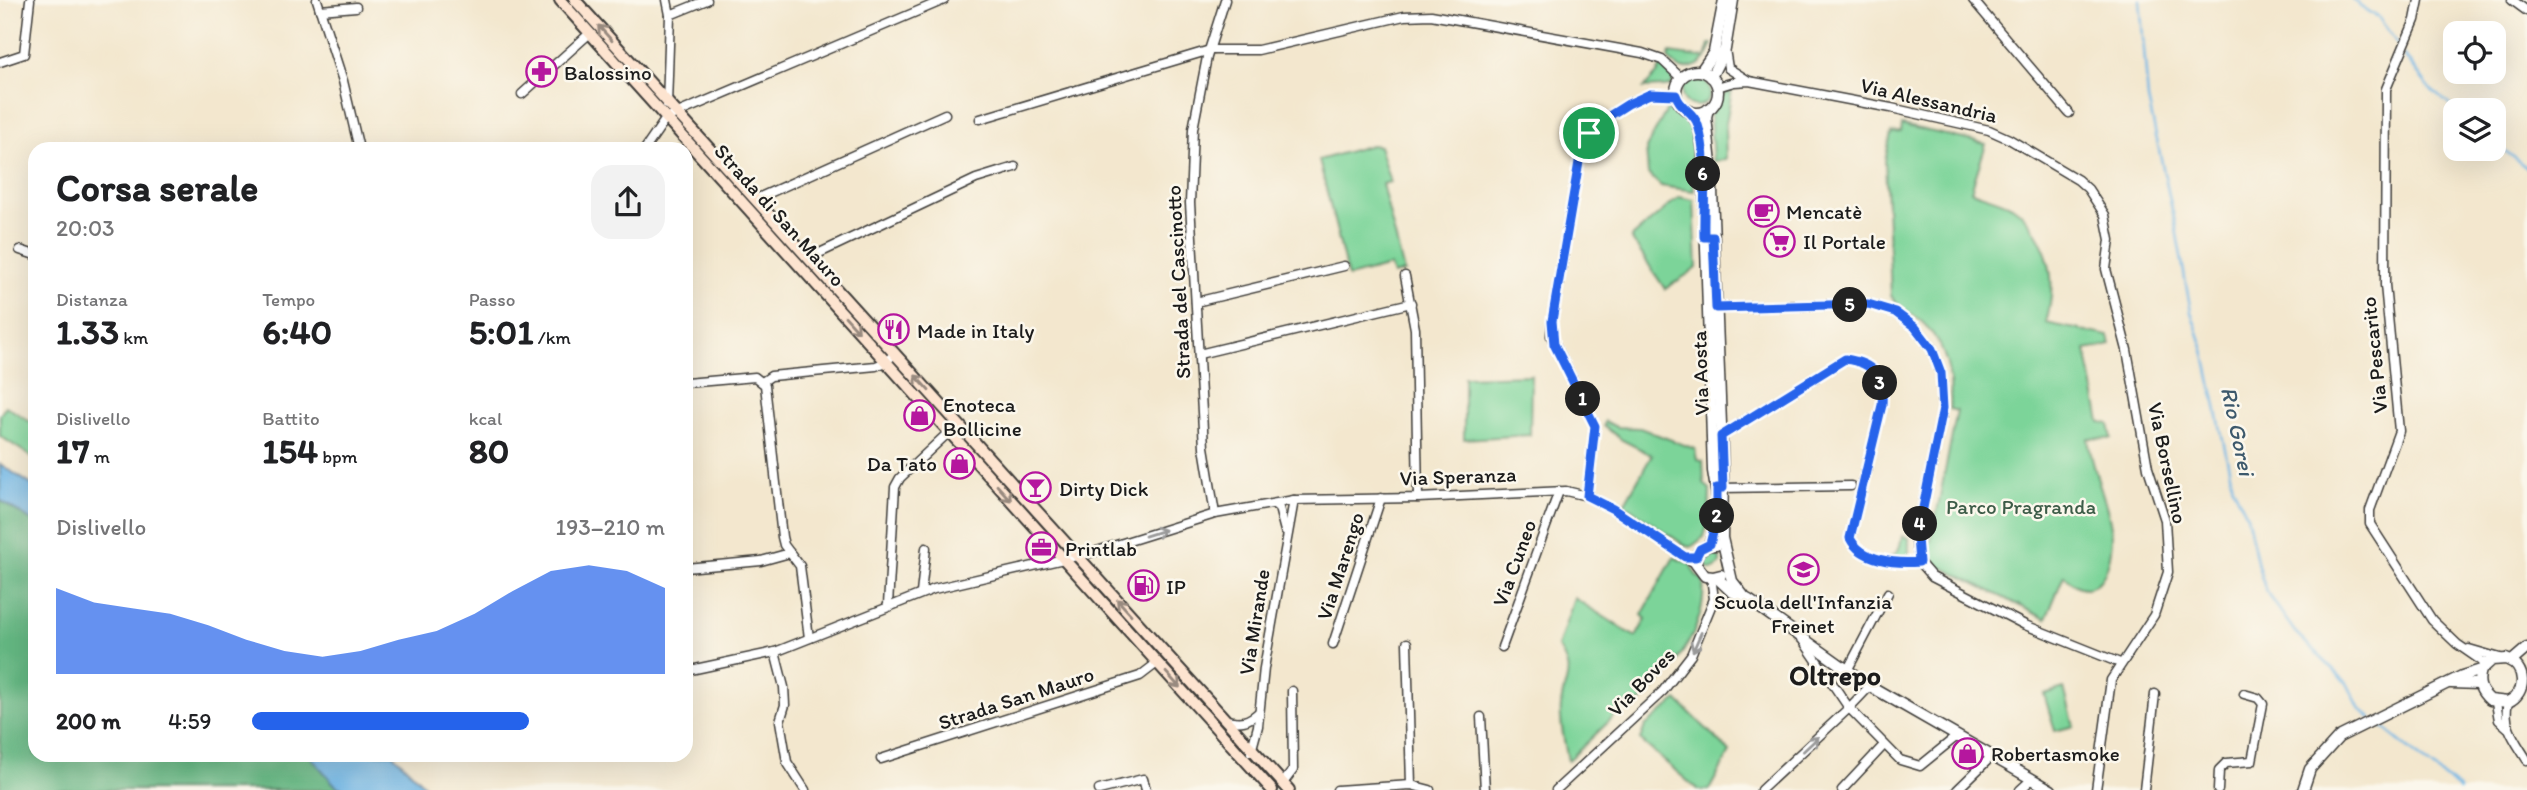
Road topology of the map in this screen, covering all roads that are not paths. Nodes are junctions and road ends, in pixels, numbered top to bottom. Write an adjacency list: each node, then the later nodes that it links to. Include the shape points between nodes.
1 (30, 0): 21 (street, via 24,54)
2 (317, 0): 15 (street)
3 (560, 0): 18 (main road, Strada di San Mauro)
4 (575, 0): 29 (main road, Strada di San Mauro, one-way to 4)
5 (667, 0): 17 (street)
6 (707, 0): 17 (street)
7 (944, 0): 34 (street)
8 (1224, 0): 20 (street, Strada del Cascinotto)
9 (1724, 0): 22 (street, via 1714,52)
10 (1733, 0): 19 (street)
11 (1973, 0): 32 (street)
12 (2419, 0): 86 (street, Via Pescarito, via 2386,89 2385,271 2399,431 2370,510 2370,524 2432,620)
13 (2512, 0): 16 (street)
14 (356, 7): 15 (street)
15 (320, 10): 36 (street)
16 (2527, 11)
17 (670, 15): 29 (street)
18 (590, 33): 27 (street); 34 (main road, Strada di San Mauro)
19 (1725, 49): 23 (street); 25 (street, via 1728,68)
20 (1210, 50): 24 (street, via 1258,50 1404,16 1431,15 1642,53 1662,60); 35 (street); 47 (street, Strada del Cascinotto, via 1193,129 1190,203)
21 (0, 62)
22 (1701, 71): 23 (street); 24 (street)
23 (1712, 77): 26 (street)
24 (1681, 78): 28 (street)
25 (1749, 81): 26 (street, Via Alessandria); 40 (street, Via Alessandria, via 1989,130 2078,180)
26 (1717, 87): 30 (street, via 1716,100)
27 (522, 94)
28 (1676, 95): 31 (street); 60 (street, via 1650,94 1598,123 1589,133 1579,162 1552,336 1595,426)
29 (667, 102): 34 (main road, Strada di San Mauro)
30 (1708, 109): 31 (street); 41 (street, Via Aosta)
31 (1690, 111): 41 (street, Via Aosta, via 1699,127 1703,151)
32 (2069, 113)
33 (945, 114): 39 (street, Strada di San Mauro)
34 (672, 116): 37 (street); 39 (main road, Strada di San Mauro); 52 (main road, Strada di San Mauro, one-way to 52)
35 (980, 118)
36 (357, 142)
37 (651, 142)
38 (1015, 167): 44 (street, Strada di San Mauro, via 976,180)
39 (756, 199): 44 (main road, Strada di San Mauro)
40 (2105, 215): 94 (street, Via Borsellino, via 2110,240 2106,269 2127,349 2148,468 2165,520 2168,572 2154,615)
41 (1709, 237): 49 (street, Via Aosta); 58 (street, Via Aosta, via 1713,471)
42 (20, 250): 43 (street)
43 (28, 253)
44 (809, 258): 50 (main road, Strada di San Mauro)
45 (1344, 265): 47 (street)
46 (1405, 276): 48 (street)
47 (1196, 302): 51 (street, Strada del Cascinotto)
48 (1411, 303): 51 (street); 62 (street)
49 (1716, 308): 56 (street, Via Aosta); 74 (street, via 1868,304 1895,312 1915,327 1932,349 1941,373 1943,408 1917,538)
50 (895, 353): 52 (street); 71 (main road, Strada di San Mauro, one-way to 50)
51 (1199, 354): 65 (street, Strada del Cascinotto, via 1204,447)
52 (886, 362): 54 (street, via 771,376); 55 (main road, Strada di San Mauro)
53 (693, 382): 54 (street, via 755,377)
54 (762, 382): 70 (street, via 782,537)
55 (949, 432): 72 (main road, Strada di San Mauro, one-way to 72); 81 (street, via 895,486)
56 (1721, 436): 58 (street, Via Aosta); 74 (street, via 1845,359 1866,363 1877,374 1882,405 1850,538 1854,547 1872,556 1890,562)
57 (1850, 486): 58 (street)
58 (1720, 488): 67 (street, Via Aosta); 69 (street, Via Aosta)
59 (1559, 491): 60 (street, Via Speranza); 62 (street, Via Speranza); 87 (street, Via Cuneo)
60 (1587, 496): 73 (street, Via Speranza)
61 (1381, 498): 62 (street, Via Speranza); 63 (street, Via Speranza); 85 (street, Via Marengo)
62 (1418, 498)
63 (1294, 500): 64 (street, Via Speranza); 66 (street, Via Mirande)
64 (1274, 504): 65 (street, Via Speranza); 66 (street, Via Mirande)
65 (1215, 514): 71 (street, Via Speranza, one-way to 65)
66 (1286, 538): 108 (street, Via Mirande)
67 (1710, 544): 69 (street); 73 (street)
68 (926, 548): 78 (street)
69 (1725, 551): 75 (street)
70 (790, 553): 76 (street, via 761,561); 83 (street, via 800,566)
71 (1077, 555): 72 (street, Via Speranza); 110 (main road, Strada di San Mauro, one-way to 71)
72 (1062, 558): 78 (street, Via Speranza); 93 (main road, Strada di San Mauro)
73 (1692, 559): 77 (street, via 1701,573)
74 (1919, 562): 94 (street, via 1932,577 2025,625)
75 (1728, 566): 77 (street); 80 (street)
76 (693, 567)
77 (1713, 577): 80 (street); 129 (street, Via Boves, one-way to 129, via 1714,599 1691,655 1663,691)
78 (921, 593): 81 (street, Via Speranza)
79 (1888, 593): 96 (street)
80 (1746, 599): 82 (street)
81 (888, 605): 83 (street, Via Speranza)
82 (1800, 636): 96 (street); 107 (street)
83 (809, 638): 89 (street, Via Speranza)
84 (1407, 643): 121 (street)
85 (1333, 644)
86 (2457, 645): 90 (street); 95 (street, Via Pescarito)
87 (1502, 647)
88 (2527, 648): 92 (street)
89 (775, 652): 97 (street, Via Speranza); 123 (street, via 785,687 779,720 787,762)
90 (2500, 658): 92 (street); 95 (street)
91 (2527, 659): 98 (street)
92 (2512, 661): 98 (street)
93 (1157, 663): 116 (street, Strada San Mauro, via 1140,676); 118 (main road, Strada di San Mauro, one-way to 118)
94 (2120, 663): 135 (street, Via Borsellino, via 2111,680)
95 (2484, 667): 99 (street); 100 (street)
96 (1848, 669): 101 (street)
97 (693, 670)
98 (2521, 670): 105 (street, via 2523,687)
99 (2451, 682): 100 (street); 138 (street, via 2339,737 2310,768)
100 (2479, 684): 106 (street, via 2485,696)
101 (1870, 685): 107 (street); 112 (street)
102 (1292, 691): 120 (street, via 1293,770)
103 (2154, 694): 136 (street)
104 (2245, 694): 137 (street, via 2263,704 2252,761 2226,763 2219,770)
105 (2508, 702): 106 (street); 111 (street, via 2504,715)
106 (2496, 703): 111 (street, via 2499,720)
107 (1849, 708): 113 (street); 130 (street, one-way to 107)
108 (1259, 712): 110 (street, via 1249,721); 114 (street, Via Mirande)
109 (1480, 717): 128 (street)
110 (1226, 720): 114 (main road, Strada di San Mauro)
111 (2508, 728): 117 (street)
112 (1958, 736): 113 (street, via 1920,766 1900,760); 115 (street)
113 (1884, 745): 131 (street)
114 (1252, 748): 118 (street, Via Mirande); 120 (main road, Strada di San Mauro)
115 (1992, 756): 119 (street); 132 (street)
116 (881, 759)
117 (2527, 760)
118 (1248, 763): 122 (main road, Strada di San Mauro)
119 (2032, 779): 133 (street); 134 (street)
120 (1284, 784): 122 (street)
121 (1411, 785): 126 (street); 127 (street)
122 (1270, 789)
123 (805, 790)
124 (1099, 790): 125 (street, via 1143,779)
125 (1146, 790)
126 (1336, 790)
127 (1430, 790)
128 (1485, 790)
129 (1556, 790)
130 (1761, 790)
131 (1842, 790)
132 (1957, 790)
133 (2020, 790)
134 (2050, 790)
135 (2096, 790)
136 (2144, 790)
137 (2218, 790)
138 (2303, 790)

